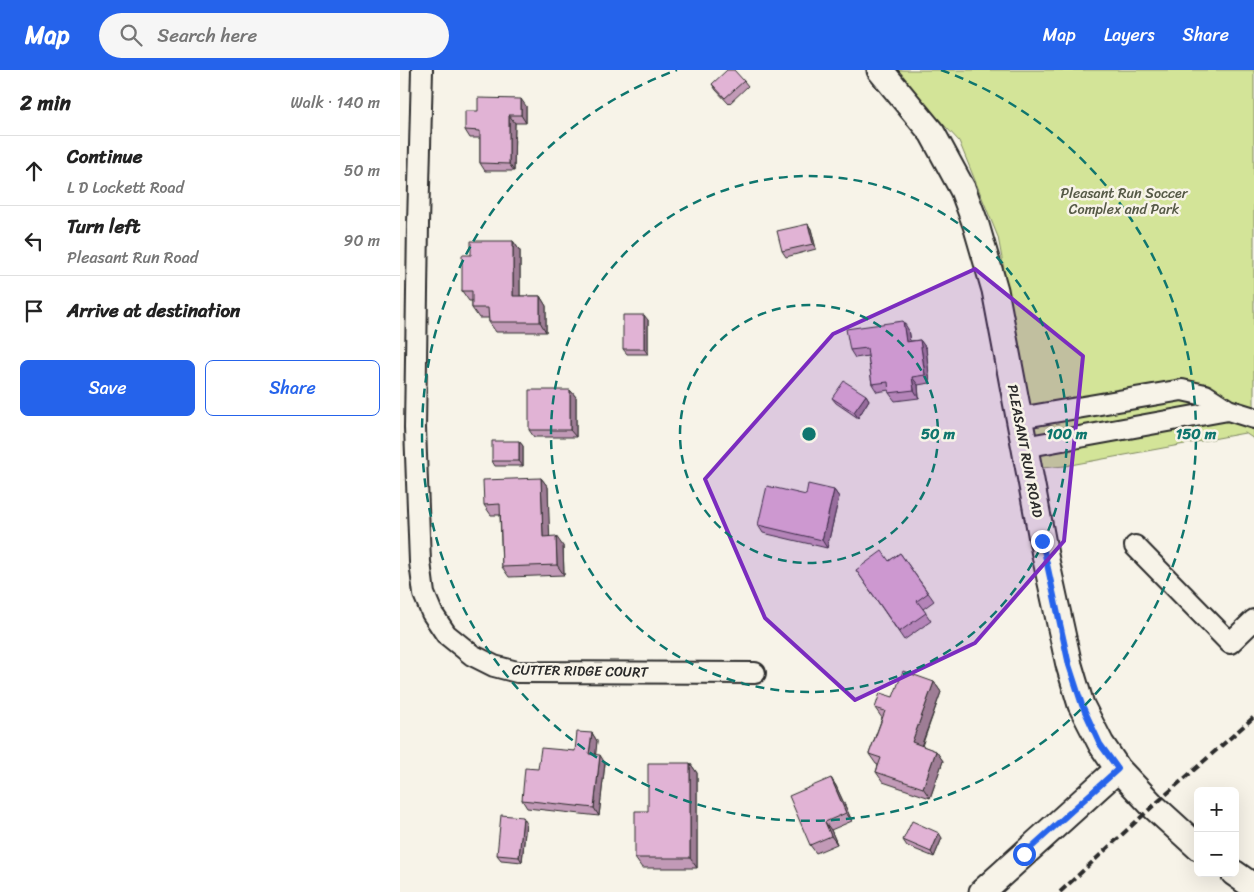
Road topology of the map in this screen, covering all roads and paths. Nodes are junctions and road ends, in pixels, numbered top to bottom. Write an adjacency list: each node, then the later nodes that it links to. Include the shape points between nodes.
1 (422, 70): 9 (street, CUTTER RIDGE COURT, via 415,428 420,562 424,594 432,613 446,634 472,655 494,666 517,672)
2 (880, 70): 4 (main road, PLEASANT RUN ROAD, via 932,133 963,190 995,290)
3 (1228, 410): 4 (street, via 1205,395 1182,390); 5 (street); 6 (street)
4 (1019, 418): 6 (main road, PLEASANT RUN ROAD)
5 (1254, 418)
6 (1024, 447): 10 (main road, PLEASANT RUN ROAD, via 1069,665 1082,705 1100,744)
7 (1135, 546): 8 (street, via 1230,643)
8 (1254, 620)
9 (755, 673)
10 (1118, 769): 11 (main road, PLEASANT RUN ROAD); 14 (main road)
11 (1194, 843)
12 (1239, 876): 13 (main road)
13 (1254, 887)
14 (982, 892)

